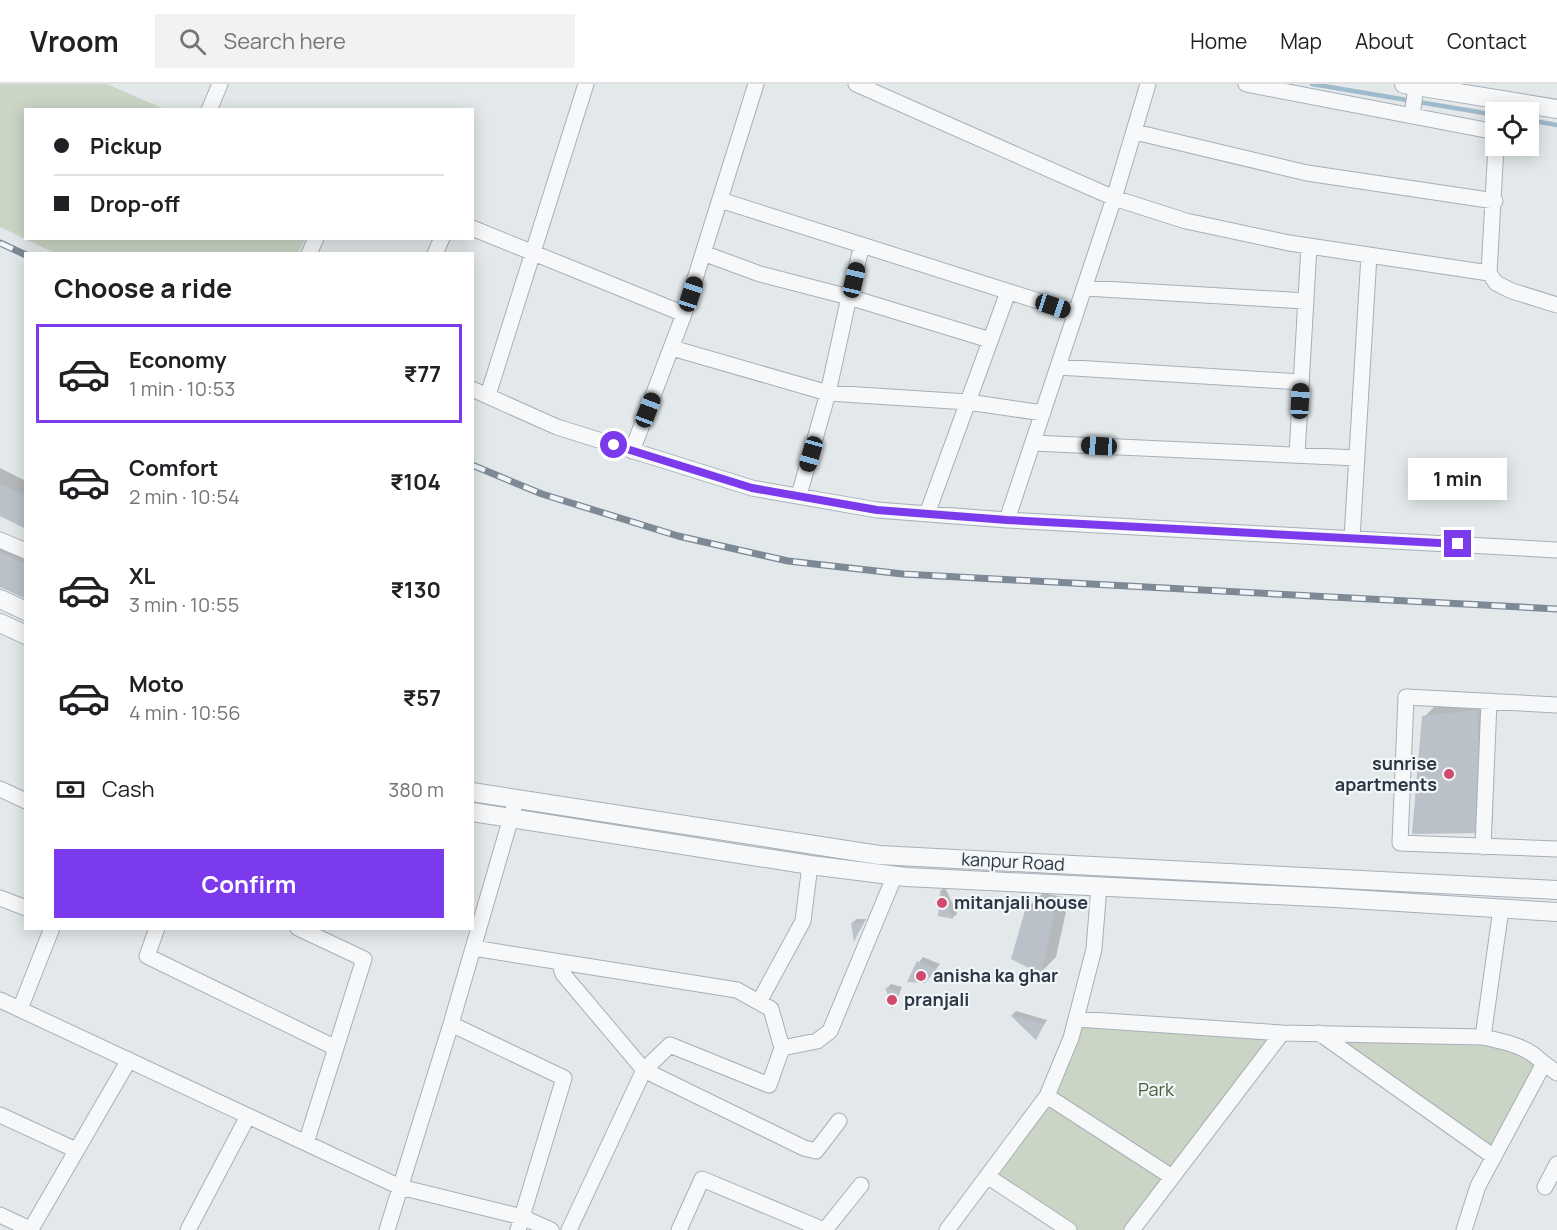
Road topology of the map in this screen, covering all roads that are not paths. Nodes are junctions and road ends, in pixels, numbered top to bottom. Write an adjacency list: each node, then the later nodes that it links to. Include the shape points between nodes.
1 (586, 84): 20 (street)
2 (756, 84): 15 (street)
3 (856, 84): 14 (street)
4 (1148, 84): 12 (street)
5 (1246, 84): 10 (street)
6 (1410, 85): 9 (street); 10 (street)
7 (213, 86): 8 (street)
8 (209, 108)
9 (1557, 109)
10 (1412, 116): 11 (street)
11 (1485, 130)
12 (1135, 132): 14 (street); 16 (street, via 1307,173)
13 (1496, 156): 16 (street)
14 (1114, 198): 19 (street, via 1186,222); 24 (street)
15 (720, 200): 18 (street); 21 (street)
16 (1495, 201): 23 (street)
17 (474, 229): 20 (street)
18 (862, 245): 25 (street); 26 (street)
19 (1309, 246): 22 (street); 27 (street)
20 (533, 253): 29 (street); 37 (street)
21 (703, 253): 26 (street, via 760,274); 29 (street)
22 (1369, 255): 23 (street); 43 (street)
23 (1489, 273): 28 (street, via 1496,283 1512,291)
24 (1084, 288): 27 (street); 30 (street)
25 (1008, 292): 30 (street); 31 (street)
26 (849, 297): 31 (street); 36 (street)
27 (1306, 301): 34 (street)
28 (1557, 305)
29 (684, 314): 32 (street)
30 (1076, 314): 33 (street)
31 (990, 340): 38 (street)
32 (672, 348): 36 (street); 41 (street)
33 (1058, 367): 34 (street); 39 (street)
34 (1301, 382): 42 (street)
35 (474, 390): 37 (street)
36 (828, 393): 38 (street); 44 (street)
37 (488, 395): 41 (street, via 557,426)
38 (968, 402): 39 (street); 45 (street)
39 (1043, 413): 40 (street)
40 (1033, 443): 42 (street); 46 (street)
41 (632, 451): 44 (street, via 752,488)
42 (1297, 455): 43 (street)
43 (1357, 458): 47 (street)
44 (799, 495): 45 (street, via 877,510)
45 (927, 514): 46 (street)
46 (1007, 520): 47 (street)
47 (1352, 538): 50 (street)
48 (0, 540): 49 (street)
49 (24, 550)
50 (1557, 550)
51 (0, 599): 52 (street)
52 (24, 610)
53 (0, 623): 54 (street)
54 (24, 634)
55 (1489, 701): 56 (street); 63 (street); 63 (street, via 1406,697 1400,843)
56 (1557, 705)
57 (0, 789): 60 (street)
58 (474, 792): 59 (street, kanpur Road)
59 (517, 799): 62 (street); 65 (street, kanpur Road, via 879,855)
60 (24, 800)
61 (474, 812): 62 (street)
62 (511, 818): 66 (street); 79 (street)
63 (1483, 847): 64 (street)
64 (1557, 849)
65 (1026, 862): 67 (street, kanpur Road); 69 (street)
66 (810, 865): 68 (street); 82 (street, via 803,921)
67 (1117, 867): 70 (street); 71 (street, kanpur Road)
68 (895, 875): 69 (street); 90 (street, via 830,1031 817,1041)
69 (1025, 882): 70 (street)
70 (1108, 886): 74 (street); 84 (street)
71 (1557, 890)
72 (0, 898): 73 (street)
73 (24, 907)
74 (1501, 909): 75 (street); 88 (street)
75 (1557, 912)
76 (51, 930): 83 (street)
77 (156, 930): 89 (street, via 147,957)
78 (302, 930): 89 (street, via 364,959)
79 (473, 948): 80 (street); 85 (street)
80 (559, 962): 82 (street, via 737,990); 93 (street, via 563,974)
81 (0, 1000): 83 (street)
82 (759, 1002): 90 (street, via 771,1009)
83 (20, 1009): 91 (street)
84 (1076, 1019): 86 (street); 95 (street)
85 (451, 1023): 106 (street); 109 (street, via 564,1078)
86 (1282, 1033): 87 (street); 104 (street)
87 (1319, 1033): 88 (street); 101 (street)
88 (1483, 1037): 92 (street, via 1520,1046)
89 (336, 1048): 99 (street)
90 (782, 1048): 93 (street, via 769,1085 670,1045)
91 (129, 1060): 97 (street); 100 (street)
92 (1541, 1061): 94 (street); 101 (street, via 1542,1067)
93 (644, 1070): 98 (street, via 804,1148 816,1151); 114 (street)
94 (1557, 1073)
95 (1047, 1096): 103 (street); 104 (street)
96 (0, 1115): 100 (street)
97 (248, 1116): 99 (street); 111 (street)
98 (839, 1121)
99 (306, 1143): 106 (street)
100 (76, 1150): 110 (street)
101 (1494, 1157): 120 (street, via 1478,1186)
102 (1557, 1164): 107 (street)
103 (987, 1176): 117 (street); 118 (street)
104 (1172, 1177): 119 (street)
105 (861, 1185): 116 (street)
106 (400, 1187): 109 (street); 112 (street)
107 (1545, 1187)
108 (0, 1215): 110 (street)
109 (520, 1223): 113 (street)
110 (31, 1230)
111 (188, 1230)
112 (387, 1230)
113 (551, 1230)
114 (569, 1230)
115 (680, 1230): 116 (street, via 702,1179)
116 (825, 1230)
117 (947, 1230)
118 (1069, 1230)
119 (1132, 1230)
120 (1464, 1230)

